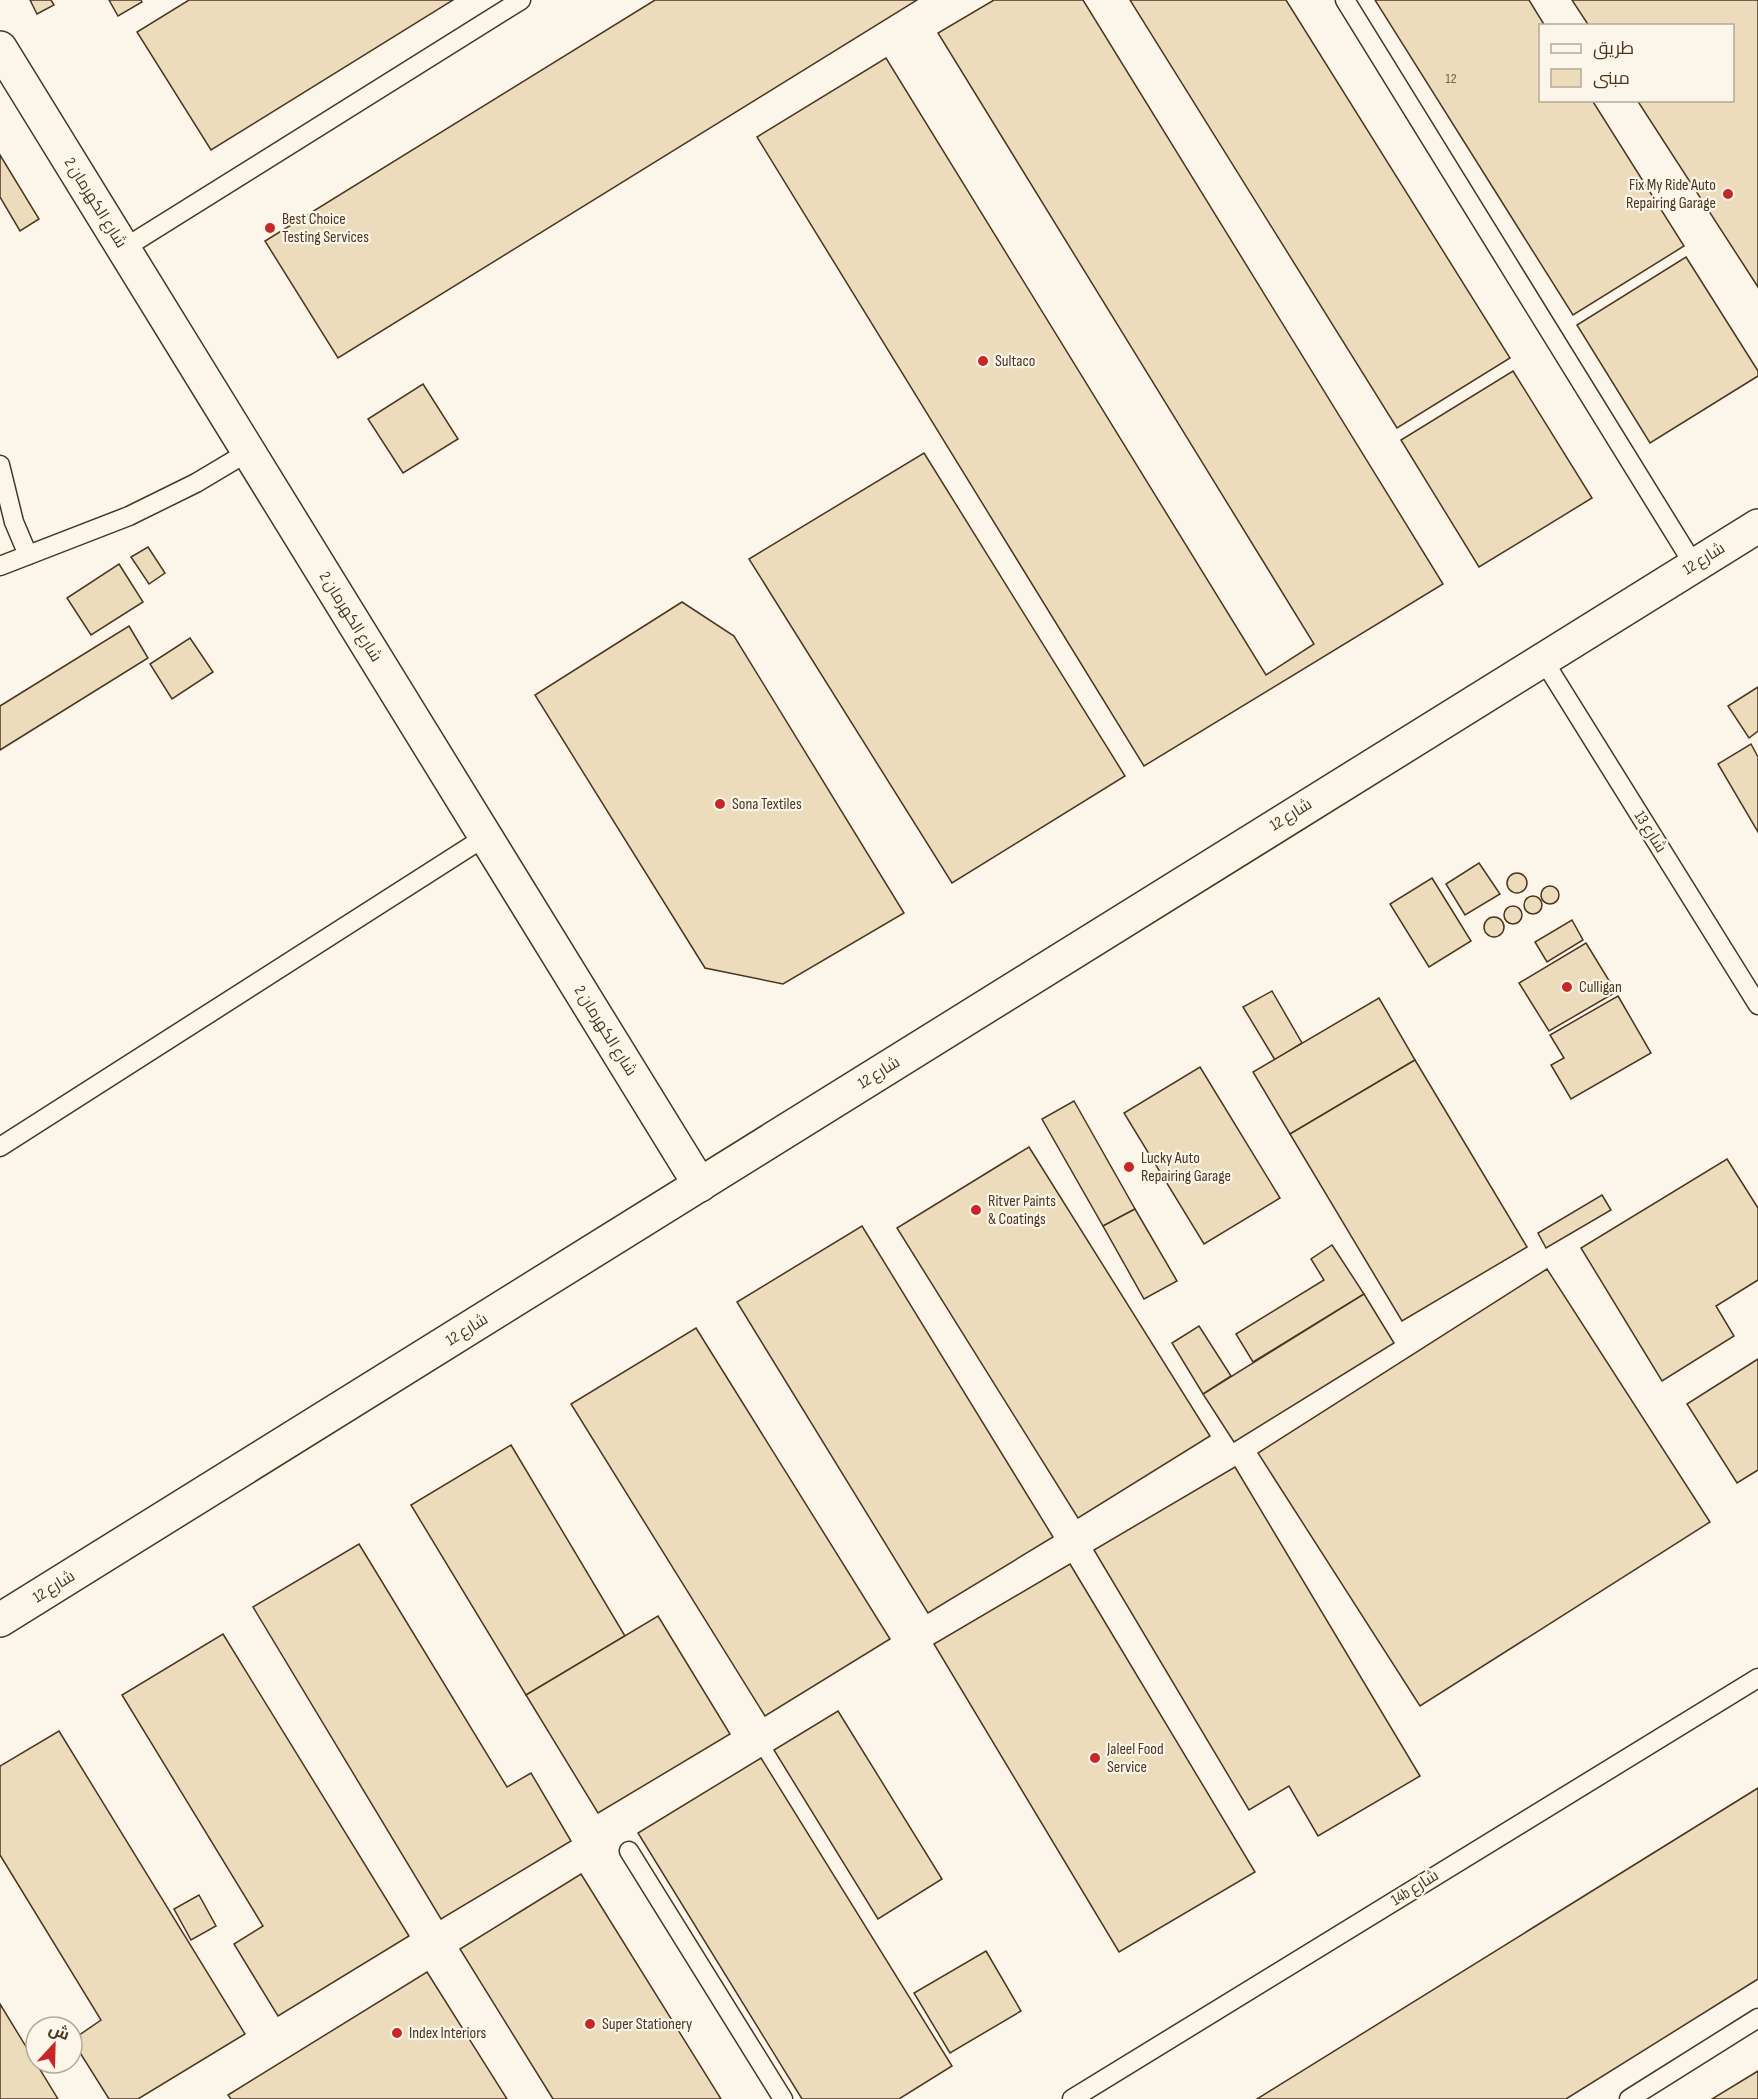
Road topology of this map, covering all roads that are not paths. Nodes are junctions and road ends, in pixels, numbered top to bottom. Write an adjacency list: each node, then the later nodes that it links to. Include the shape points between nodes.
1 (521, 0): 4 (lane)
2 (1345, 0): 9 (lane)
3 (0, 48): 4 (street, شارع الكهرمان 2)
4 (123, 249): 5 (street, شارع الكهرمان 2)
5 (248, 452): 8 (lane, via 129,516); 12 (street, شارع الكهرمان 2)
6 (0, 465): 8 (lane, via 14,522)
7 (1758, 526): 9 (street, شارع 12)
8 (28, 555): 10 (lane)
9 (1694, 565): 11 (street, شارع 12)
10 (0, 566)
11 (1542, 658): 13 (lane, شارع 13); 15 (street, شارع 12)
12 (485, 837): 14 (lane); 15 (street, شارع الكهرمان 2)
13 (1758, 1005)
14 (0, 1147)
15 (700, 1185): 16 (street, شارع 12)
16 (0, 1620)
17 (1758, 1678): 22 (lane, 14b شارع)
18 (629, 1851): 21 (lane)
19 (1758, 2018): 20 (lane)
20 (1635, 2097)
21 (783, 2099)
22 (1072, 2099)

